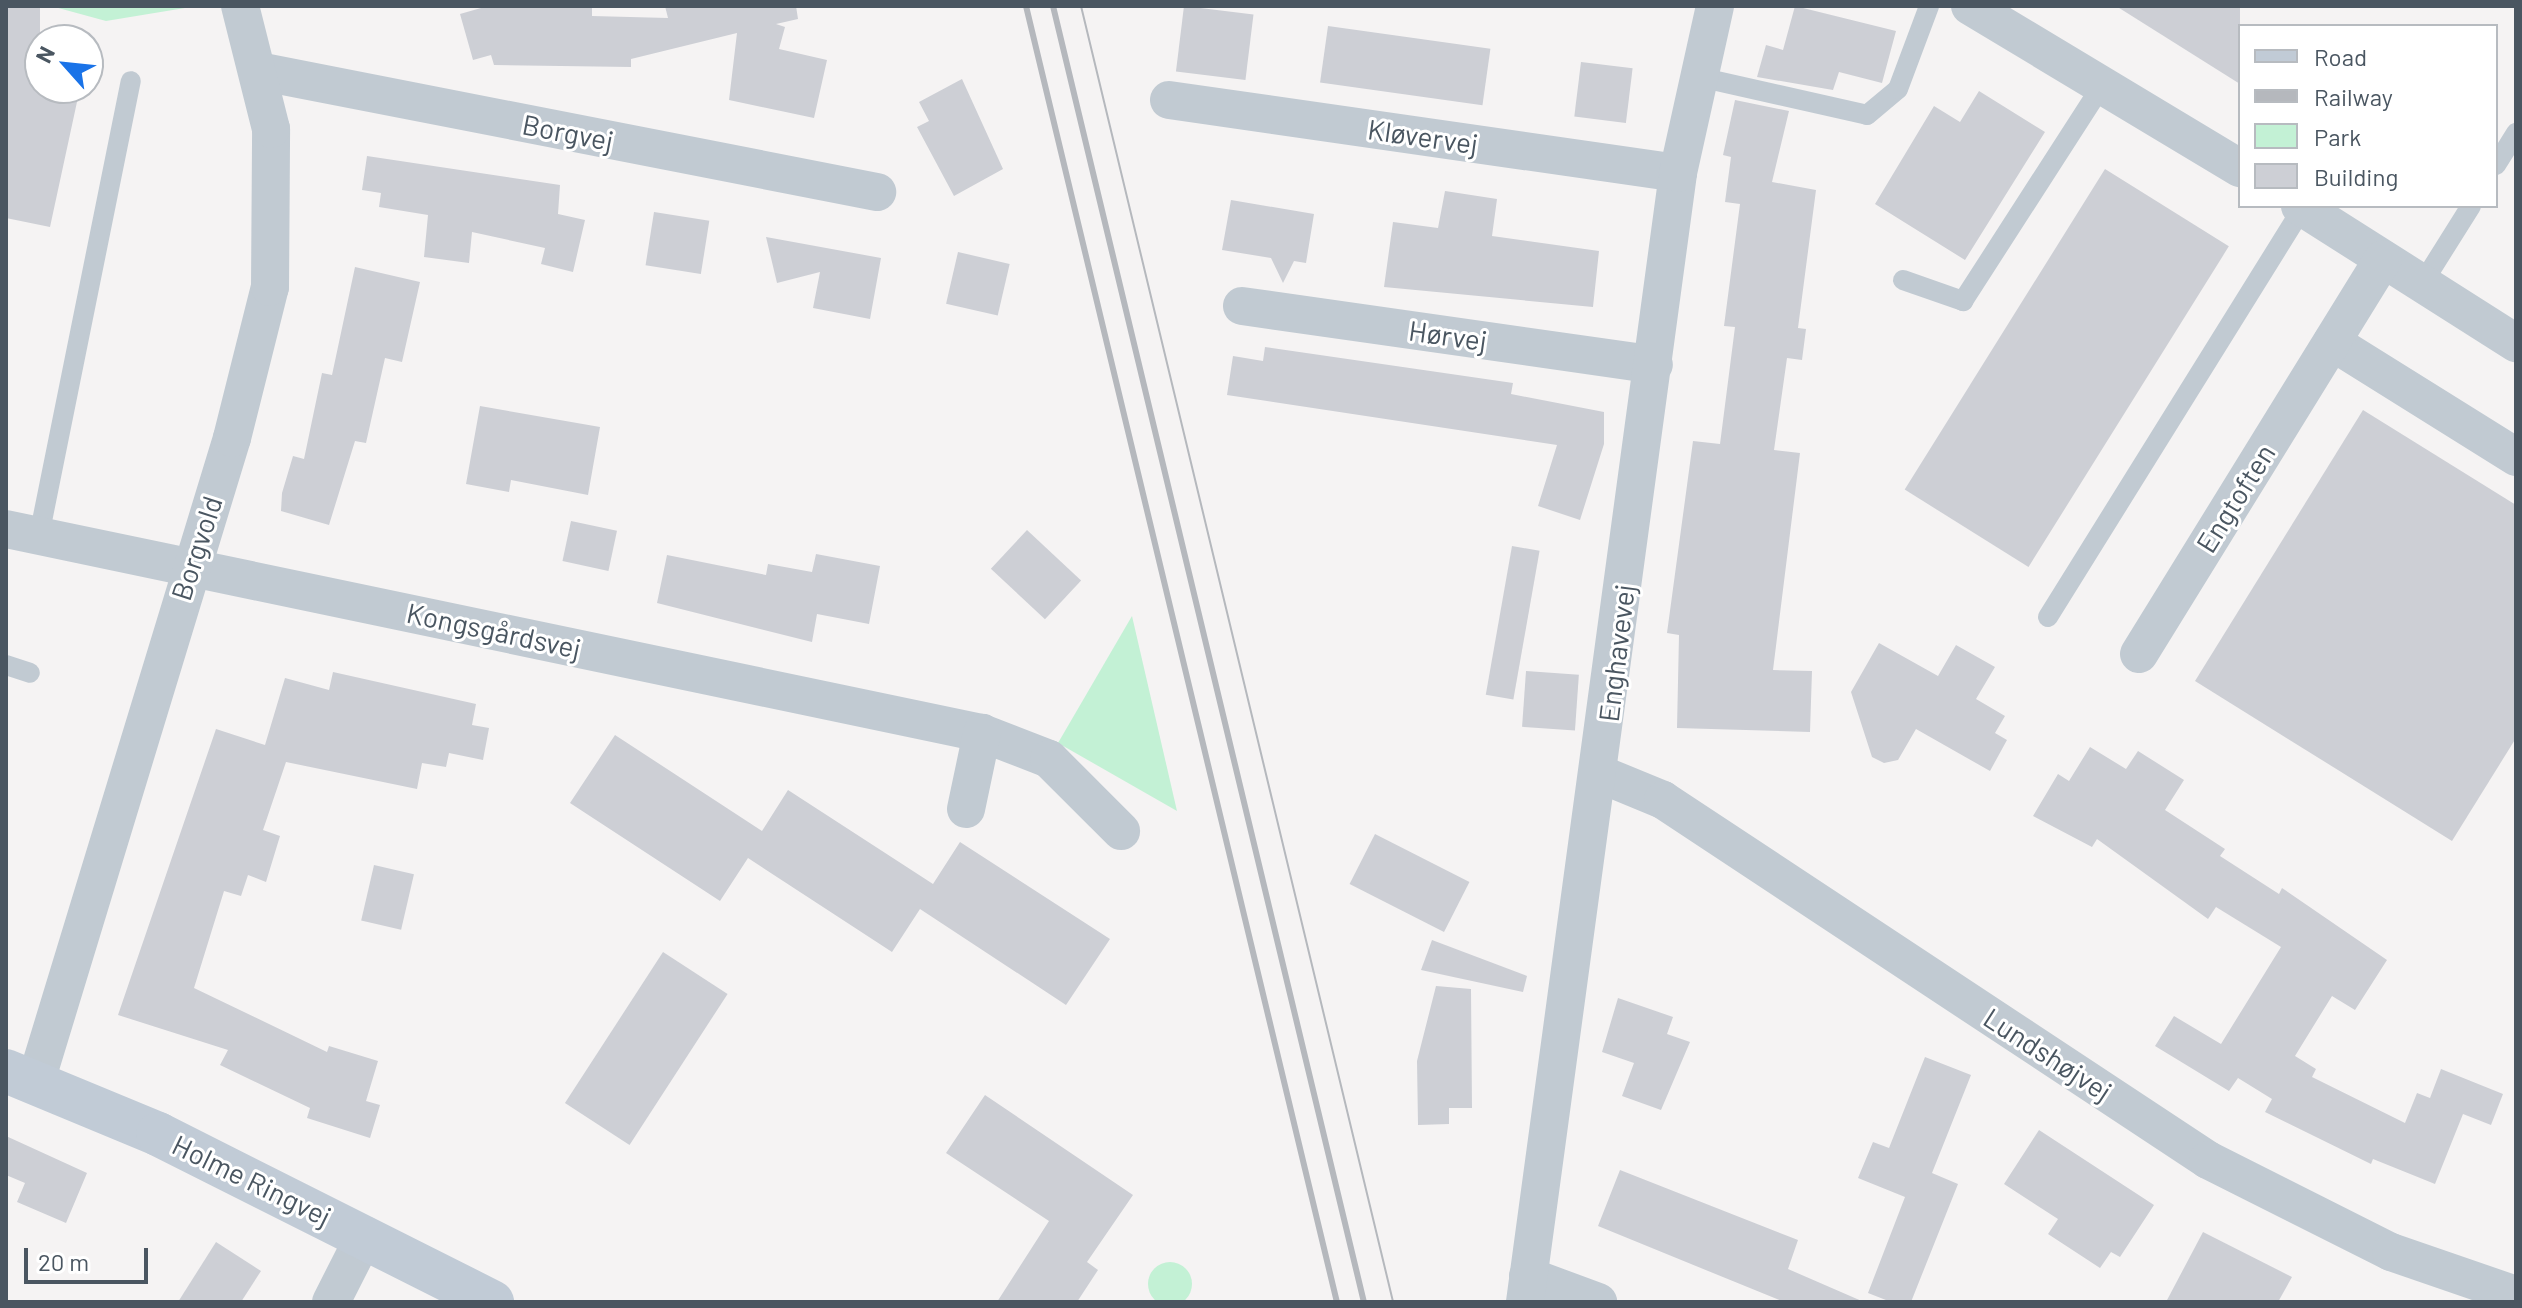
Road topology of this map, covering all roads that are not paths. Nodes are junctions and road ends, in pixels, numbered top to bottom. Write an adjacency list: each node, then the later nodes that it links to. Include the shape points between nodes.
1 (240, 6): 5 (street, Borgvold)
2 (1715, 6): 6 (street, Enghavevej)
3 (1929, 6): 6 (lane, via 1898,89 1867,115)
4 (1975, 7): 8 (street)
5 (258, 71): 14 (street, Borgvej); 27 (street, Borgvold, via 275,184 270,287 232,438)
6 (1699, 77): 13 (street, Enghavevej)
7 (131, 81): 26 (lane)
8 (2103, 84): 12 (street); 19 (lane, via 1963,301)
9 (1169, 100): 13 (street, Kløvervej)
10 (2516, 133): 11 (lane)
11 (2498, 162)
12 (2238, 167)
13 (1678, 173): 24 (street, Enghavevej)
14 (877, 192)
15 (2301, 208): 28 (lane)
16 (2304, 208): 18 (street)
17 (2470, 208): 20 (lane)
18 (2383, 259): 20 (street); 22 (street, Engtoften)
19 (1903, 280)
20 (2422, 284): 23 (street)
21 (1242, 306): 24 (street, Hørvej)
22 (2332, 342): 25 (street); 29 (street, Engtoften)
23 (2516, 343)
24 (1654, 365): 33 (street, Enghavevej)
25 (2516, 457)
26 (22, 532): 27 (street, Kongsgårdsvej)
27 (189, 567): 32 (street, Kongsgårdsvej); 36 (street, Borgvold)
28 (2048, 617)
29 (2139, 654)
30 (6, 665): 31 (lane)
31 (30, 673)
32 (982, 733): 34 (street); 35 (street, Kongsgårdsvej, via 1049,759)
33 (1600, 774): 38 (street, Enghavevej); 39 (street, Lundshøjvej, via 1663,800 2208,1160 2391,1252)
34 (966, 809)
35 (1121, 831)
36 (21, 1076): 37 (street, Holme Ringvej)
37 (365, 1235): 40 (street); 41 (street, Holme Ringvej)
38 (1526, 1289): 42 (street)
39 (2516, 1295)
40 (331, 1302)
41 (492, 1302)
42 (1598, 1302)

